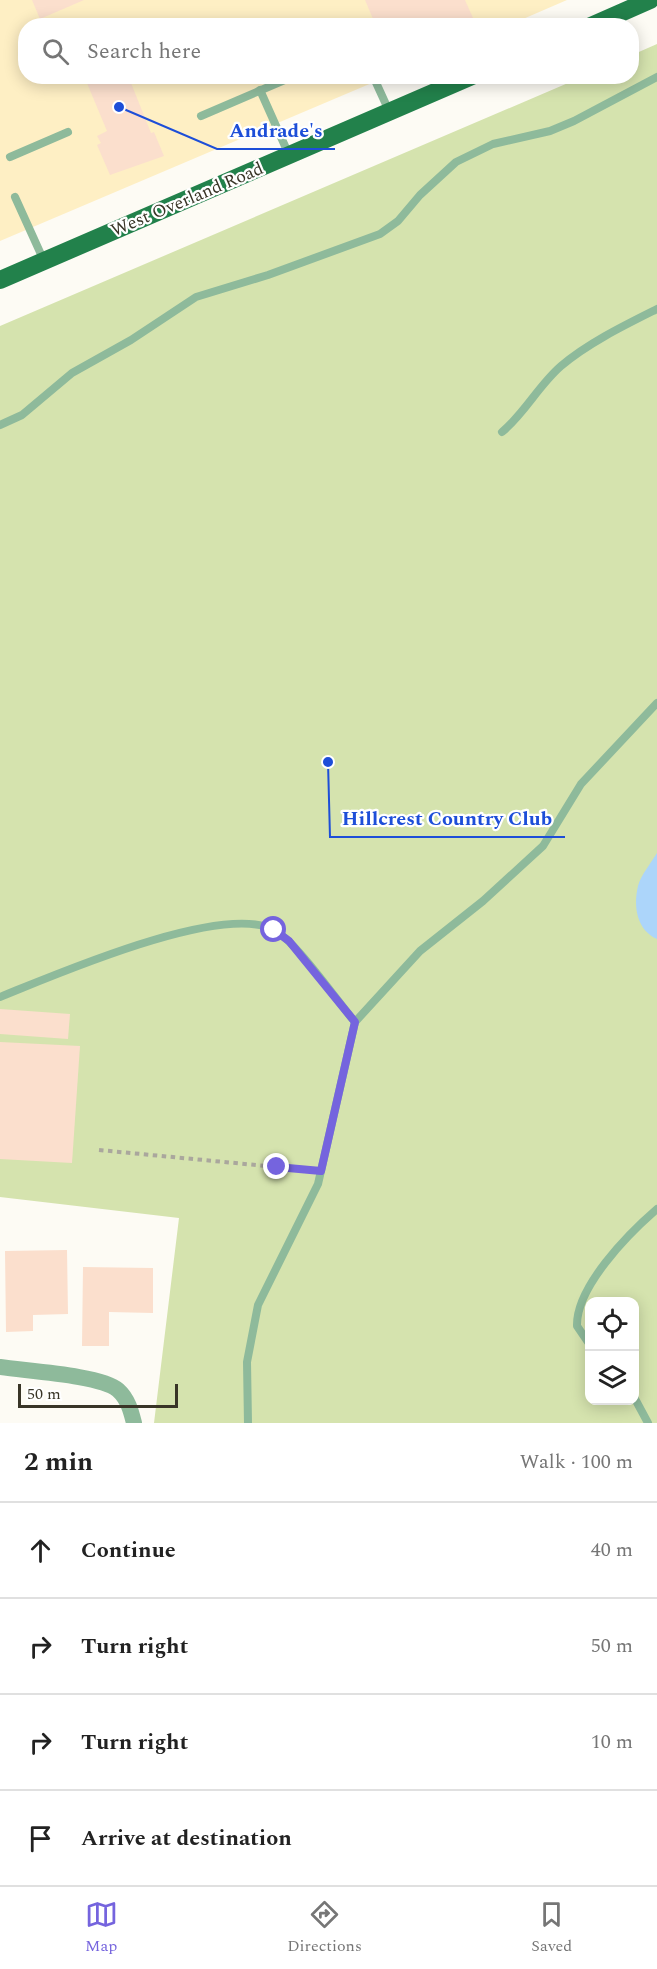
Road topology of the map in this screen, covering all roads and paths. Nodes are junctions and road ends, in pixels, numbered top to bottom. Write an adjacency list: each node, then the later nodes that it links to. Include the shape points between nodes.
1 (650, 0): 2 (main road)
2 (609, 18)
3 (657, 77): 17 (lane, via 574,121 493,144 456,162 380,234 196,297 72,373 22,415)
4 (275, 84): 7 (lane)
5 (377, 84): 8 (lane)
6 (454, 84): 8 (main road, West Overland Road)
7 (260, 90): 9 (lane); 11 (lane)
8 (390, 112): 11 (main road, West Overland Road)
9 (201, 116)
10 (68, 132): 12 (lane)
11 (289, 155): 14 (main road, West Overland Road)
12 (10, 157)
13 (15, 197): 14 (lane)
14 (44, 261): 15 (main road, West Overland Road)
15 (0, 280)
16 (657, 309): 18 (lane, via 561,366 516,421)
17 (0, 425)
18 (502, 432)
19 (657, 703): 21 (lane, via 581,784 543,846 420,951)
20 (0, 997): 21 (lane, via 169,934 214,926 255,925 274,930 289,941)
21 (355, 1022): 23 (lane)
22 (99, 1150): 23 (path)
23 (321, 1171): 29 (lane, via 258,1305 247,1362)
24 (657, 1209): 25 (lane, via 592,1281 580,1303 577,1326)
25 (585, 1338)
26 (0, 1367): 28 (street, via 99,1381 117,1389 131,1408)
27 (638, 1405): 30 (lane)
28 (134, 1423)
29 (248, 1423)
30 (648, 1423)

